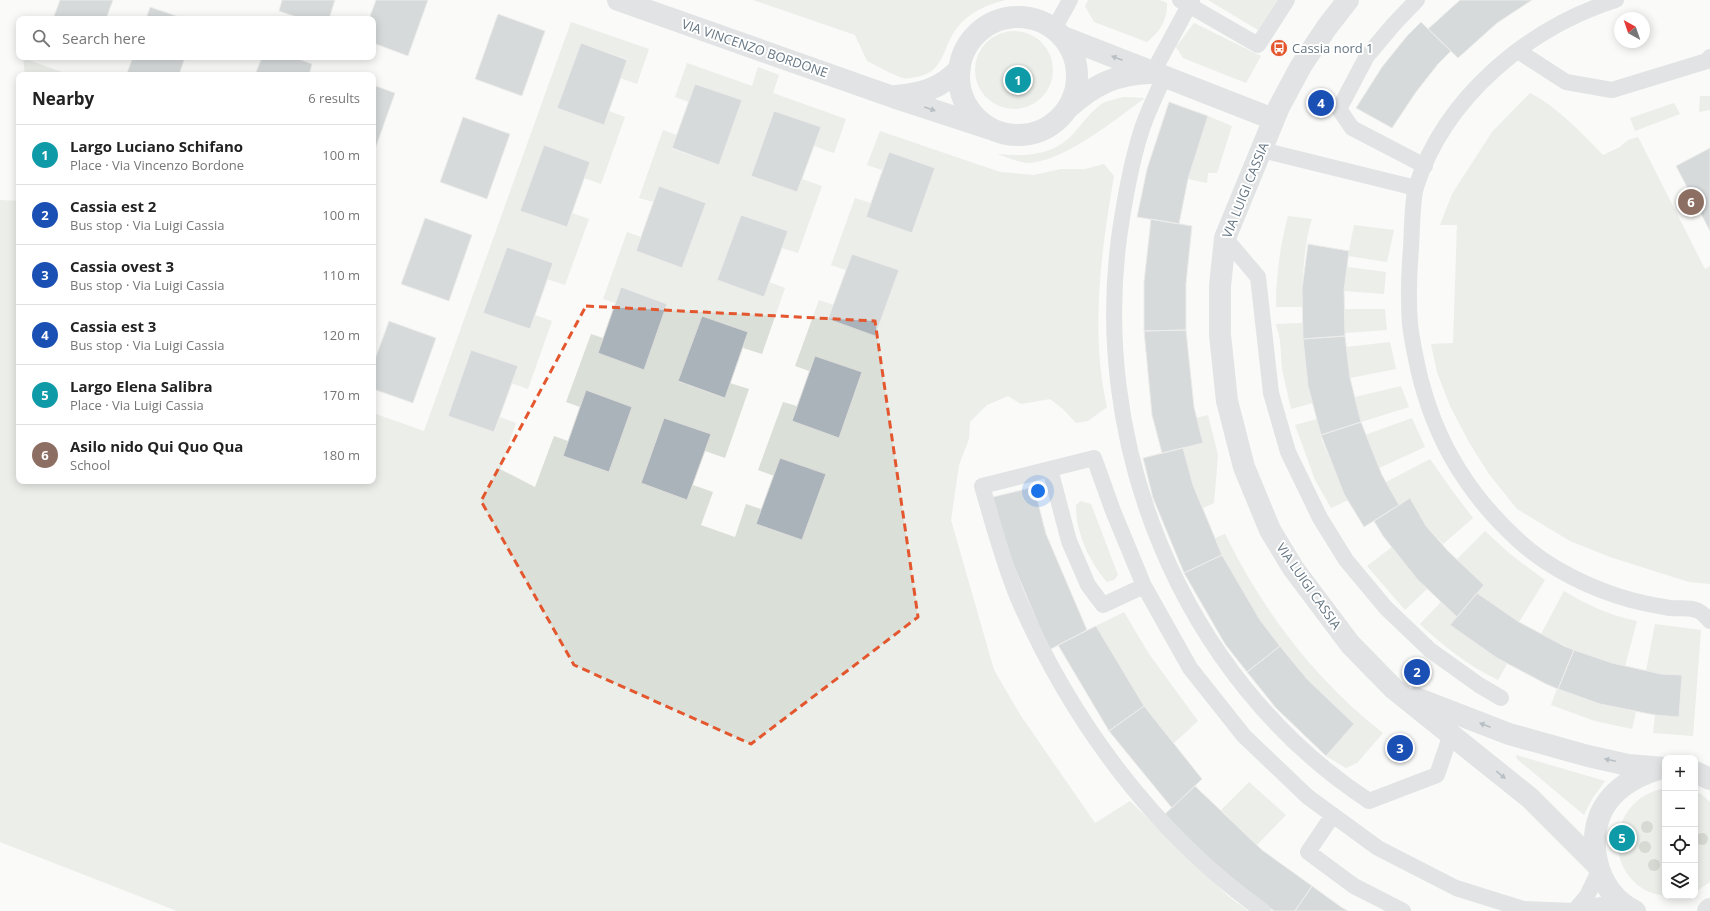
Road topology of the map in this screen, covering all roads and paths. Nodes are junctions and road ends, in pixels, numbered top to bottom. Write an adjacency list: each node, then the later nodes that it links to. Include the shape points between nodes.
1 (618, 0): 13 (street, VIA VINCENZO BORDONE)
2 (1070, 0): 8 (lane)
3 (1287, 0): 7 (lane, via 1258,45)
4 (1348, 0): 15 (street, VIA LUIGI CASSIA, via 1301,66)
5 (1417, 0): 18 (lane, via 1368,56 1339,109 1352,128)
6 (1616, 0): 9 (lane, via 1571,18)
7 (1187, 2): 12 (lane)
8 (1058, 33): 11 (street, via 1043,22 1019,17 995,21 975,35 968,45); 12 (street, one-way to 8); 14 (street, via 1074,56 1078,77)
9 (1518, 51): 10 (lane, via 1566,82 1612,90 1707,61); 18 (lane, via 1493,71 1466,99 1451,118)
10 (1710, 57)
11 (960, 68): 13 (street, via 939,86 927,91); 16 (street, via 963,99 975,116)
12 (1159, 75): 14 (street, via 1133,73 1114,78 1081,96); 15 (street); 26 (lane, via 1127,186 1117,246 1113,307 1116,368 1124,429 1139,488 1160,546 1187,601 1219,653 1256,701 1298,746 1345,785 1369,801 1437,775)
13 (893, 97): 16 (street, VIA VINCENZO BORDONE, one-way to 16)
14 (1068, 108): 16 (street, via 1055,123 1038,132 1024,135)
15 (1273, 119): 17 (street, VIA LUIGI CASSIA)
16 (991, 129)
17 (1262, 150): 19 (lane); 20 (street, VIA LUIGI CASSIA)
18 (1425, 166): 19 (lane)
19 (1416, 188): 23 (lane, via 1409,281 1410,325 1427,406 1443,444 1464,480 1490,513 1520,542 1554,566 1591,586 1630,600 1670,608 1697,610)
20 (1225, 238): 24 (street, VIA LUIGI CASSIA, via 1220,286 1220,335 1227,401 1244,467 1270,530 1293,568 1350,644); 25 (lane, via 1258,277 1271,393 1288,452 1316,511 1338,548 1386,608 1430,650)
21 (1050, 469): 22 (lane, via 1094,458); 22 (lane, via 1070,541 1088,585 1103,605); 34 (lane, via 982,486 999,545 1018,597 1041,647 1067,696 1097,742 1131,786 1201,860)
22 (1144, 586): 29 (lane, via 1190,668 1244,736 1308,797)
23 (1710, 620)
24 (1394, 689): 26 (street, VIA LUIGI CASSIA); 27 (street, one-way to 24, via 1588,756 1509,734)
25 (1501, 698)
26 (1450, 734): 30 (street, VIA LUIGI CASSIA, one-way to 30, via 1530,798)
27 (1662, 768)
28 (1662, 769): 30 (street, via 1641,774 1622,786 1607,802 1598,822 1594,843)
29 (1333, 815): 32 (lane, via 1378,848 1456,888); 35 (lane, via 1308,852 1354,886)
30 (1598, 868): 31 (street, via 1605,884); 33 (lane, via 1587,896)
31 (1629, 908): 33 (lane, via 1600,905)
32 (1523, 910): 33 (lane)
33 (1575, 910)
34 (1263, 911)
35 (1403, 911)

